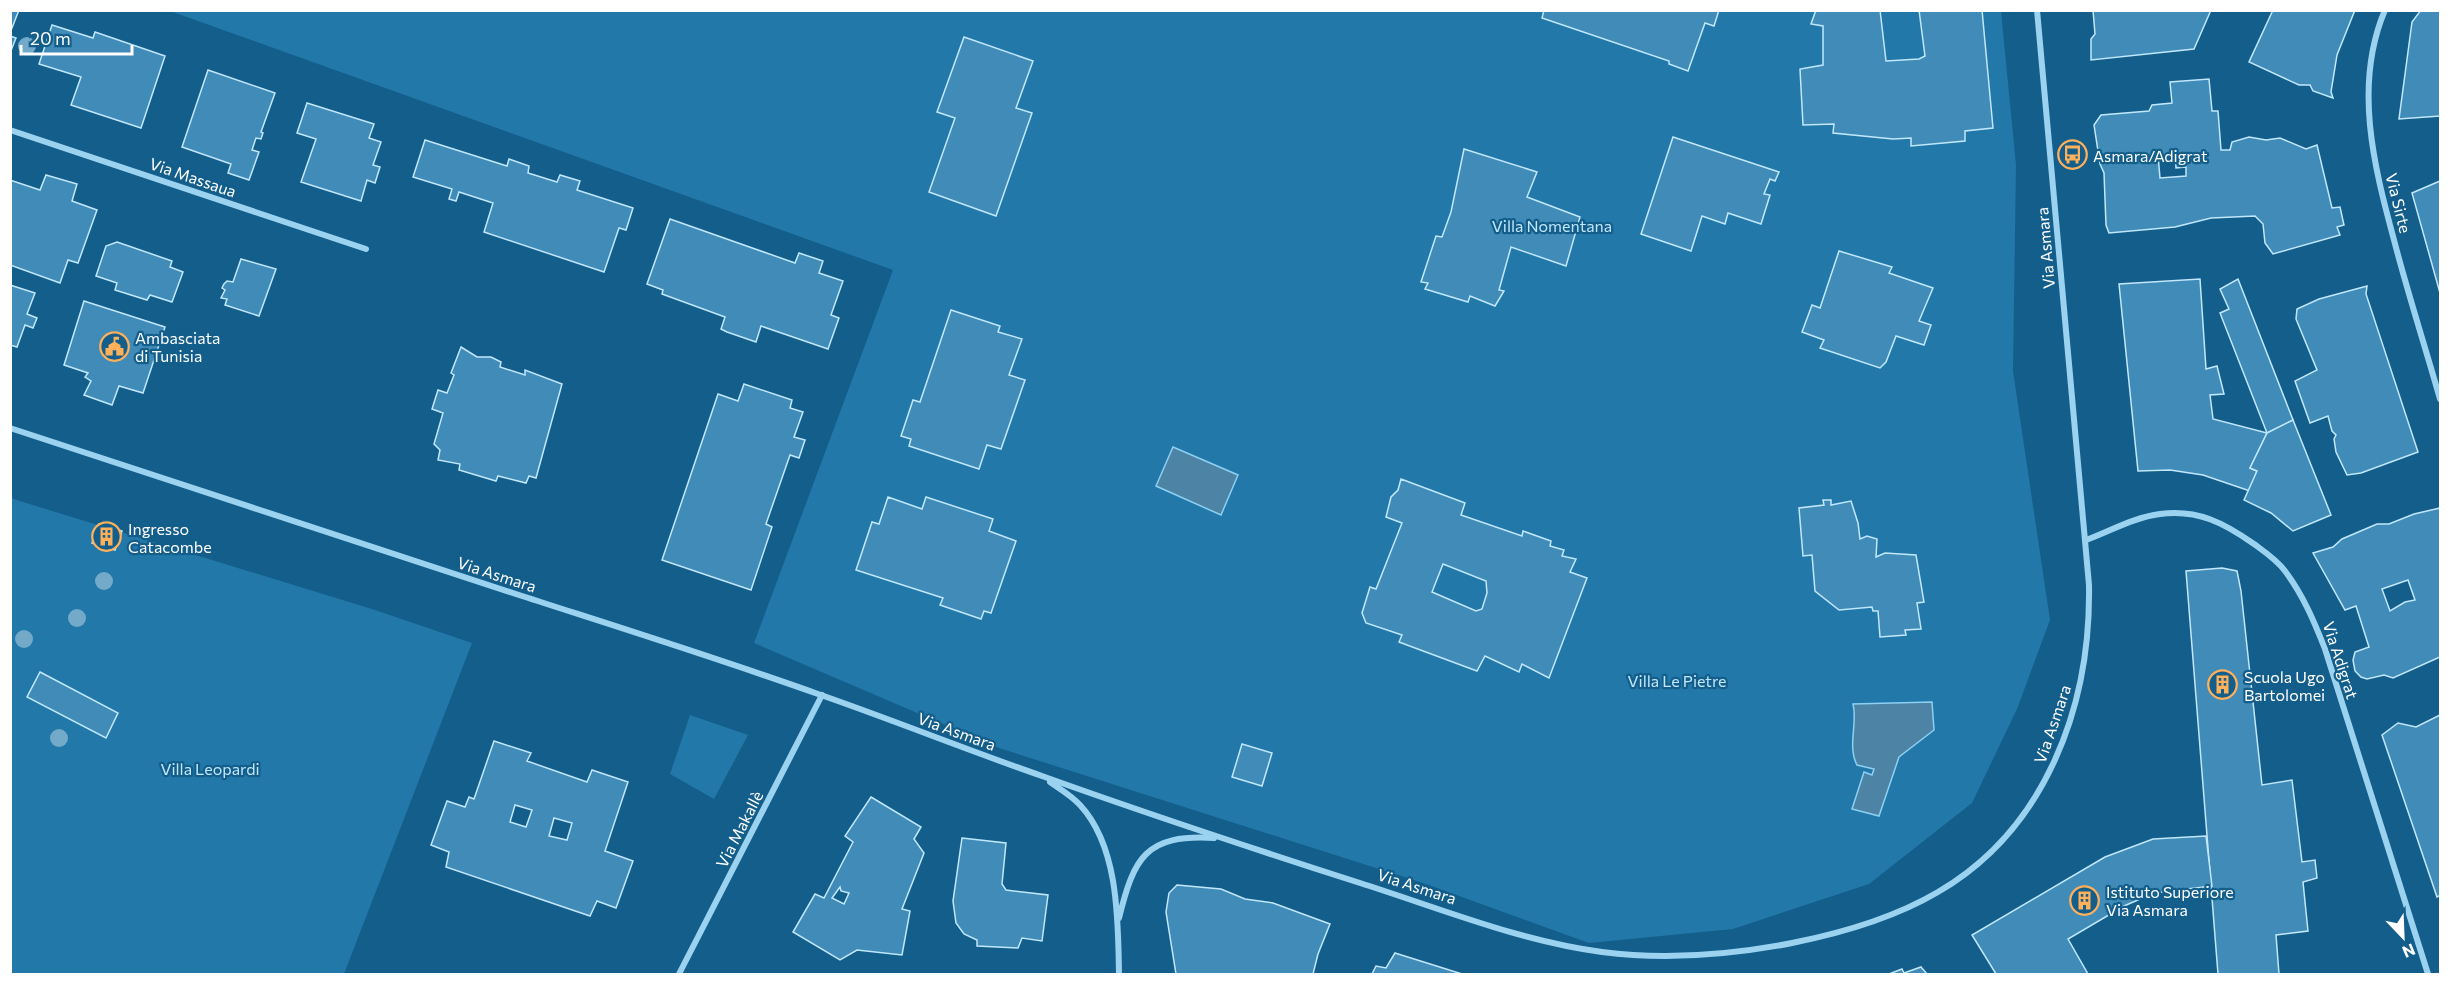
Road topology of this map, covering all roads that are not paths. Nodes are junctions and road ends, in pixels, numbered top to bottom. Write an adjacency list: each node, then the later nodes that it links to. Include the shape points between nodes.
1 (2037, 10): 7 (street, Via Asmara)
2 (2385, 10): 5 (street, Via Sirte, via 2372,59 2369,130 2389,222)
3 (10, 130): 4 (street, Via Massaua)
4 (366, 249)
5 (2440, 399)
6 (10, 428): 8 (street, Via Asmara)
7 (2086, 540): 10 (street, Via Asmara, via 2090,601 2085,657 2066,734 2043,785 2016,826 1987,857 1935,894 1882,918 1810,939 1749,950 1667,955 1605,952 1540,940); 14 (street, Via Adigrat, via 2150,516 2195,514 2228,526 2282,567 2308,608 2325,649)
8 (822, 695): 9 (street, Via Asmara); 12 (street, Via Makallè)
9 (1042, 776): 10 (street, Via Asmara); 11 (street, via 1081,806 1095,830 1115,891)
10 (1221, 838): 11 (street, via 1179,839 1146,853 1128,882)
11 (1118, 926): 13 (street)
12 (679, 975)
13 (1119, 975)
14 (2428, 975)

